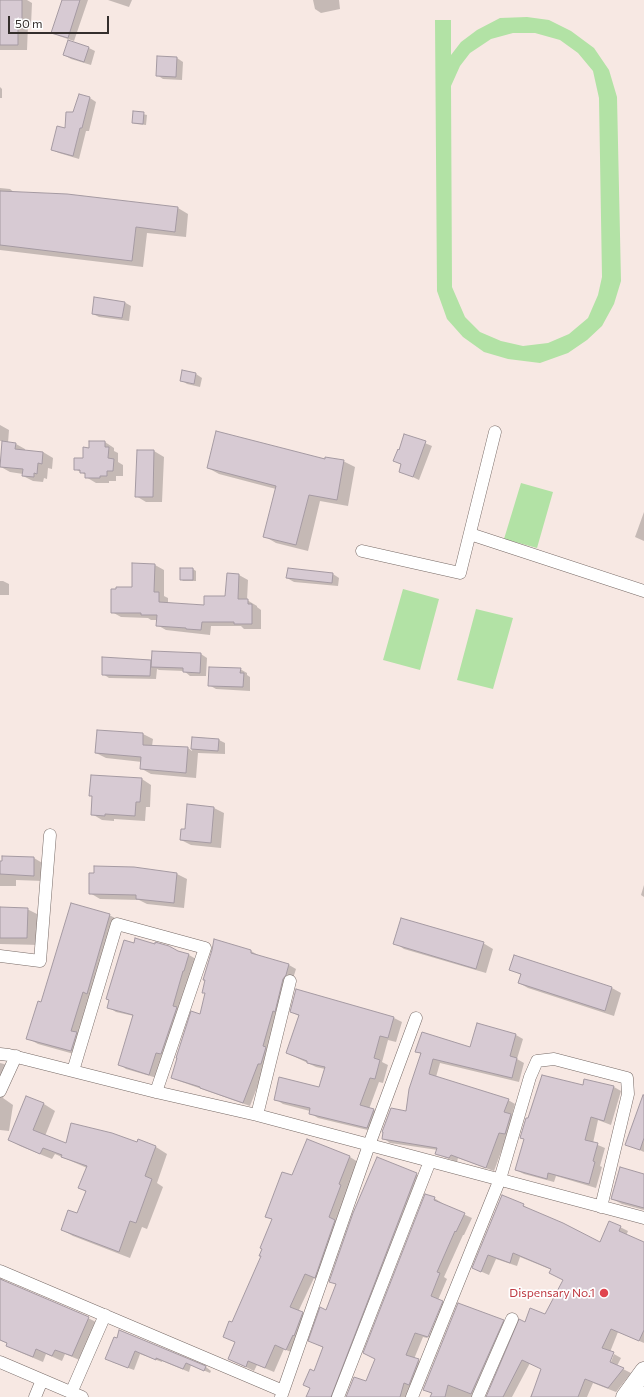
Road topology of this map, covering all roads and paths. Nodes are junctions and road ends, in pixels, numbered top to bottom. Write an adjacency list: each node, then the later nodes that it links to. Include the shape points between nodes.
1 (495, 432): 2 (street)
2 (470, 534): 3 (street, via 460,574); 4 (street)
3 (362, 551)
4 (644, 591)
5 (50, 835): 6 (street, via 40,961)
6 (0, 956)
7 (290, 981): 14 (street)
8 (416, 1018): 15 (street)
9 (0, 1054): 10 (street)
10 (16, 1056): 11 (street); 12 (street)
11 (73, 1071): 13 (street); 13 (street, via 117,924 205,948)
12 (0, 1091)
13 (156, 1092): 14 (street)
14 (257, 1115): 15 (street)
15 (369, 1145): 16 (street); 26 (street)
16 (430, 1161): 17 (street); 29 (street)
17 (500, 1179): 18 (street); 18 (street, via 530,1077 538,1061 554,1059 628,1078 628,1094); 30 (street)
18 (602, 1207): 19 (street)
19 (644, 1218)
20 (0, 1271): 21 (street)
21 (104, 1315): 26 (street); 27 (street)
22 (512, 1319): 31 (street)
23 (0, 1362): 25 (street)
24 (644, 1371): 32 (main road)
25 (42, 1380): 27 (street); 28 (street)
26 (282, 1394)
27 (76, 1395)
28 (34, 1397)
29 (338, 1397)
30 (412, 1397)
31 (478, 1397)
32 (624, 1397)

